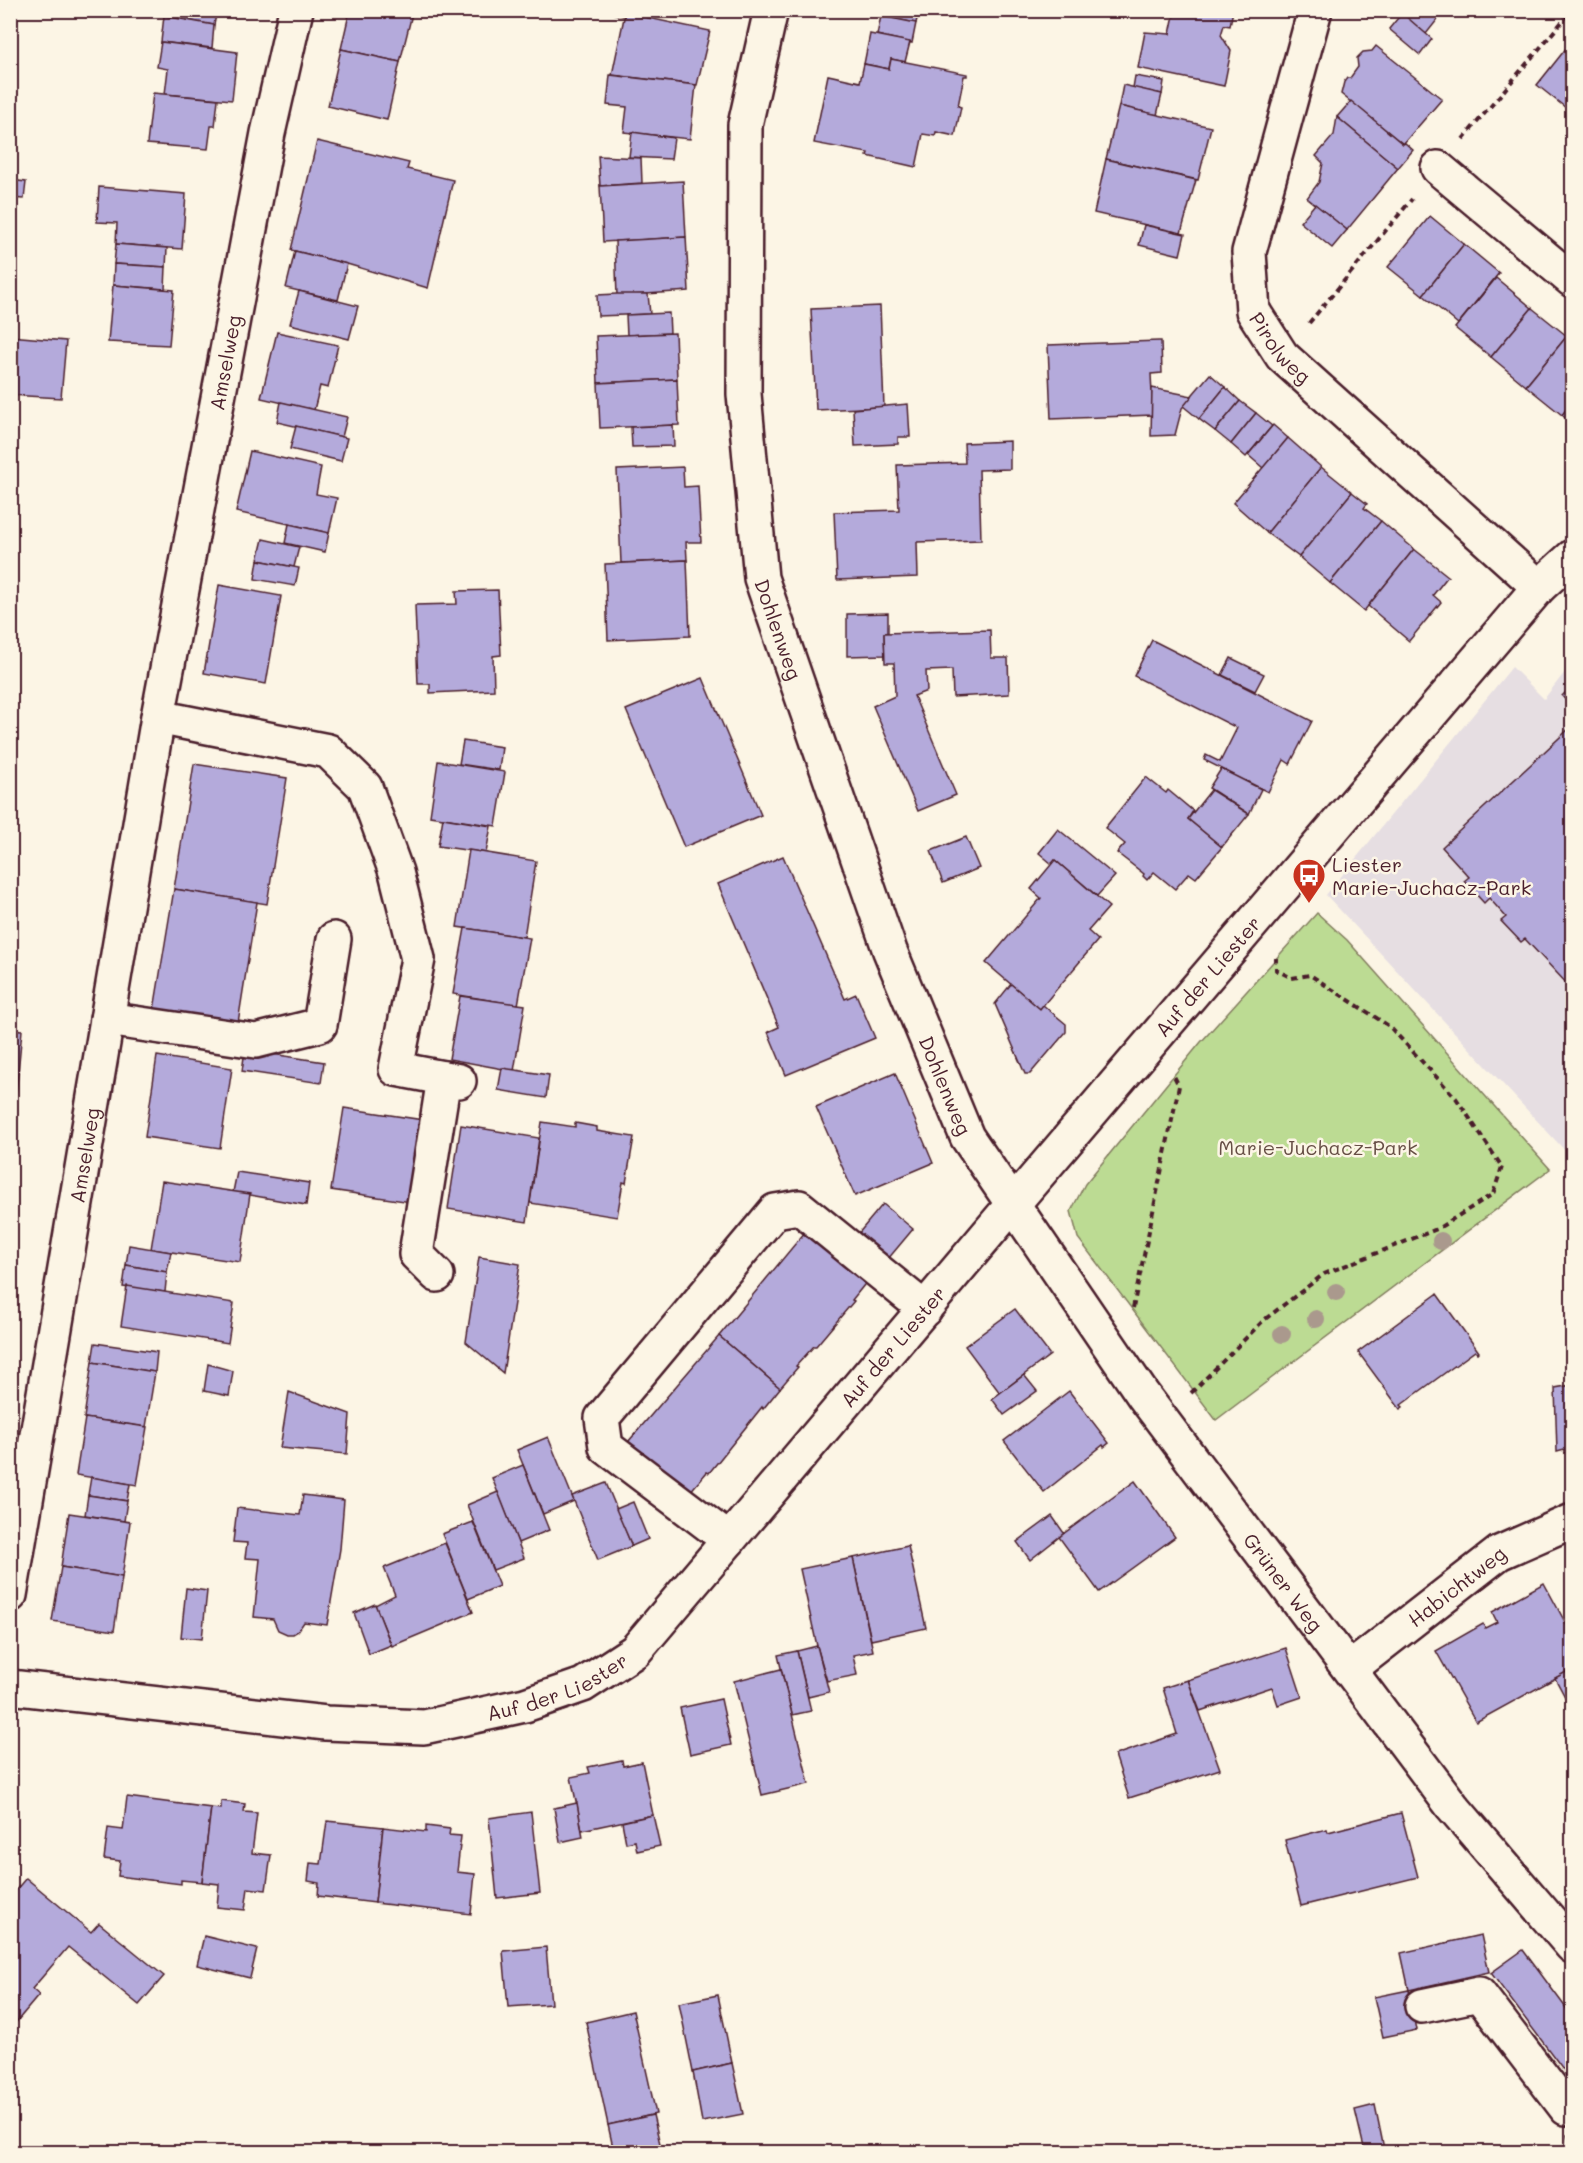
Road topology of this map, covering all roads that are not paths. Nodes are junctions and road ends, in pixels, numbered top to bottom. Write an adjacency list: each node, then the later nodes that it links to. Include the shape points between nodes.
1 (296, 10): 8 (street, Amselweg, via 268,133)
2 (771, 10): 11 (street, Dohlenweg, via 745,125 744,394 761,578 890,951 967,1137)
3 (1315, 10): 7 (street, Pirolweg, via 1249,252 1253,311 1282,356)
4 (1438, 168): 5 (street)
5 (1572, 280)
6 (1572, 557): 7 (street, Auf der Liester)
7 (1539, 587): 11 (street, Auf der Liester)
8 (158, 717): 10 (street, Amselweg); 12 (street, via 328,751 365,787 396,872 418,959 396,1069 452,1080 416,1254)
9 (334, 939): 10 (street, via 320,1025 256,1041)
10 (107, 1019): 16 (street, Amselweg)
11 (1013, 1204): 13 (street, Auf der Liester); 17 (street, Grüner Weg, via 1164,1422)
12 (437, 1275)
13 (925, 1309): 15 (street, Auf der Liester); 15 (street, via 799,1207 775,1211 602,1418 606,1447)
14 (1572, 1521): 17 (street, Habichtweg, via 1499,1553)
15 (729, 1540): 18 (street, Auf der Liester, via 636,1651 583,1685 525,1704 424,1727 326,1723)
16 (10, 1594)
17 (1350, 1669): 19 (street, Grüner Weg, via 1452,1806)
18 (10, 1687)
19 (1572, 1946)
20 (1422, 2006): 21 (street, via 1479,1995 1566,2108)
21 (1572, 2107)

